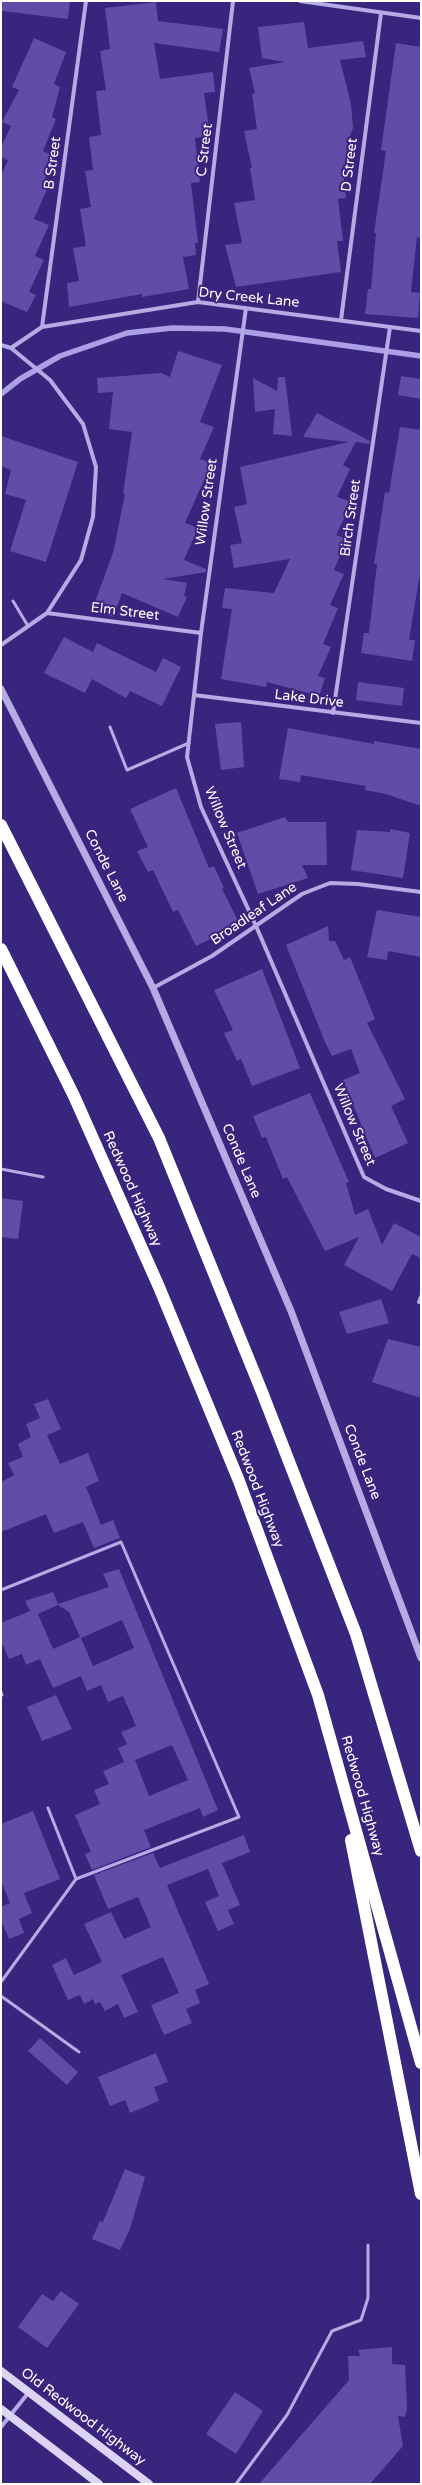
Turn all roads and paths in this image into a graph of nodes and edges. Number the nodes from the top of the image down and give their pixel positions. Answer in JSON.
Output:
{"nodes":[{"id":1,"x":86,"y":1,"type":"edge"},
{"id":2,"x":233,"y":1,"type":"edge"},
{"id":3,"x":300,"y":1,"type":"edge"},
{"id":4,"x":381,"y":12,"type":"junction"},
{"id":5,"x":421,"y":18,"type":"edge"},
{"id":6,"x":198,"y":302,"type":"junction"},
{"id":7,"x":246,"y":308,"type":"junction"},
{"id":8,"x":341,"y":320,"type":"junction"},
{"id":9,"x":42,"y":327,"type":"junction"},
{"id":10,"x":390,"y":327,"type":"junction"},
{"id":11,"x":421,"y":331,"type":"edge"},
{"id":12,"x":1,"y":345,"type":"edge"},
{"id":13,"x":11,"y":348,"type":"junction"},
{"id":14,"x":13,"y":601,"type":"dead end"},
{"id":15,"x":47,"y":613,"type":"junction"},
{"id":16,"x":28,"y":626,"type":"junction"},
{"id":17,"x":201,"y":633,"type":"junction"},
{"id":18,"x":1,"y":645,"type":"edge"},
{"id":19,"x":1,"y":690,"type":"edge"},
{"id":20,"x":194,"y":695,"type":"junction"},
{"id":21,"x":333,"y":713,"type":"junction"},
{"id":22,"x":421,"y":723,"type":"edge"},
{"id":23,"x":110,"y":727,"type":"dead end"},
{"id":24,"x":189,"y":743,"type":"junction"},
{"id":25,"x":1,"y":825,"type":"edge"},
{"id":26,"x":421,"y":892,"type":"edge"},
{"id":27,"x":256,"y":926,"type":"junction"},
{"id":28,"x":1,"y":949,"type":"edge"},
{"id":29,"x":153,"y":988,"type":"junction"},
{"id":30,"x":1,"y":1169,"type":"edge"},
{"id":31,"x":43,"y":1177,"type":"dead end"},
{"id":32,"x":421,"y":1201,"type":"edge"},
{"id":33,"x":1,"y":1590,"type":"edge"},
{"id":34,"x":421,"y":1658,"type":"edge"},
{"id":35,"x":386,"y":1729,"type":"junction"},
{"id":36,"x":334,"y":1752,"type":"junction"},
{"id":37,"x":48,"y":1808,"type":"dead end"},
{"id":38,"x":421,"y":1824,"type":"edge"},
{"id":39,"x":421,"y":1851,"type":"edge"},
{"id":40,"x":76,"y":1880,"type":"junction"},
{"id":41,"x":1,"y":1982,"type":"edge"},
{"id":42,"x":1,"y":1996,"type":"edge"},
{"id":43,"x":78,"y":2052,"type":"dead end"},
{"id":44,"x":421,"y":2063,"type":"edge"},
{"id":45,"x":421,"y":2194,"type":"edge"},
{"id":46,"x":368,"y":2245,"type":"dead end"},
{"id":47,"x":1,"y":2371,"type":"edge"},
{"id":48,"x":29,"y":2392,"type":"junction"},
{"id":49,"x":1,"y":2409,"type":"edge"},
{"id":50,"x":10,"y":2415,"type":"junction"},
{"id":51,"x":1,"y":2427,"type":"edge"},
{"id":52,"x":99,"y":2484,"type":"edge"},
{"id":53,"x":149,"y":2484,"type":"edge"},
{"id":54,"x":236,"y":2484,"type":"edge"}],
"edges":[{"from":1,"to":9,"type":"street","name":"B Street"},
{"from":2,"to":6,"type":"street","name":"C Street"},
{"from":3,"to":4,"type":"street"},
{"from":4,"to":5,"type":"street"},
{"from":4,"to":8,"type":"street","name":"D Street"},
{"from":6,"to":7,"type":"street","name":"Dry Creek Lane"},
{"from":6,"to":9,"type":"street","name":"Dry Creek Lane"},
{"from":7,"to":8,"type":"street","name":"Dry Creek Lane"},
{"from":7,"to":17,"type":"street","name":"Willow Street"},
{"from":8,"to":10,"type":"street","name":"Dry Creek Lane"},
{"from":9,"to":13,"type":"street","name":"Dry Creek Lane"},
{"from":10,"to":11,"type":"street","name":"Dry Creek Lane"},
{"from":10,"to":21,"type":"street","name":"Birch Street"},
{"from":12,"to":13,"type":"street"},
{"from":13,"to":15,"type":"street"},
{"from":14,"to":16,"type":"lane"},
{"from":15,"to":16,"type":"street"},
{"from":15,"to":17,"type":"street","name":"Elm Street"},
{"from":16,"to":18,"type":"street"},
{"from":17,"to":20,"type":"street","name":"Willow Street"},
{"from":19,"to":29,"type":"street","name":"Conde Lane"},
{"from":20,"to":21,"type":"street","name":"Lake Drive"},
{"from":20,"to":24,"type":"street","name":"Willow Street"},
{"from":21,"to":22,"type":"street","name":"Lake Drive"},
{"from":23,"to":24,"type":"lane"},
{"from":24,"to":27,"type":"street","name":"Willow Street"},
{"from":25,"to":35,"type":"highway"},
{"from":26,"to":27,"type":"street","name":"Broadleaf Lane"},
{"from":27,"to":29,"type":"street","name":"Broadleaf Lane"},
{"from":27,"to":32,"type":"street","name":"Willow Street"},
{"from":28,"to":36,"type":"highway","name":"Redwood Highway"},
{"from":29,"to":34,"type":"street","name":"Conde Lane"},
{"from":30,"to":31,"type":"lane"},
{"from":33,"to":40,"type":"lane"},
{"from":35,"to":38,"type":"highway"},
{"from":35,"to":39,"type":"highway"},
{"from":36,"to":44,"type":"highway","name":"Redwood Highway"},
{"from":36,"to":45,"type":"highway"},
{"from":37,"to":40,"type":"lane"},
{"from":40,"to":41,"type":"lane"},
{"from":42,"to":43,"type":"lane"},
{"from":46,"to":54,"type":"lane"},
{"from":47,"to":48,"type":"main road","name":"Old Redwood Highway"},
{"from":48,"to":50,"type":"street"},
{"from":48,"to":53,"type":"main road","name":"Old Redwood Highway"},
{"from":49,"to":50,"type":"main road"},
{"from":50,"to":51,"type":"street"},
{"from":50,"to":52,"type":"main road"}]}
